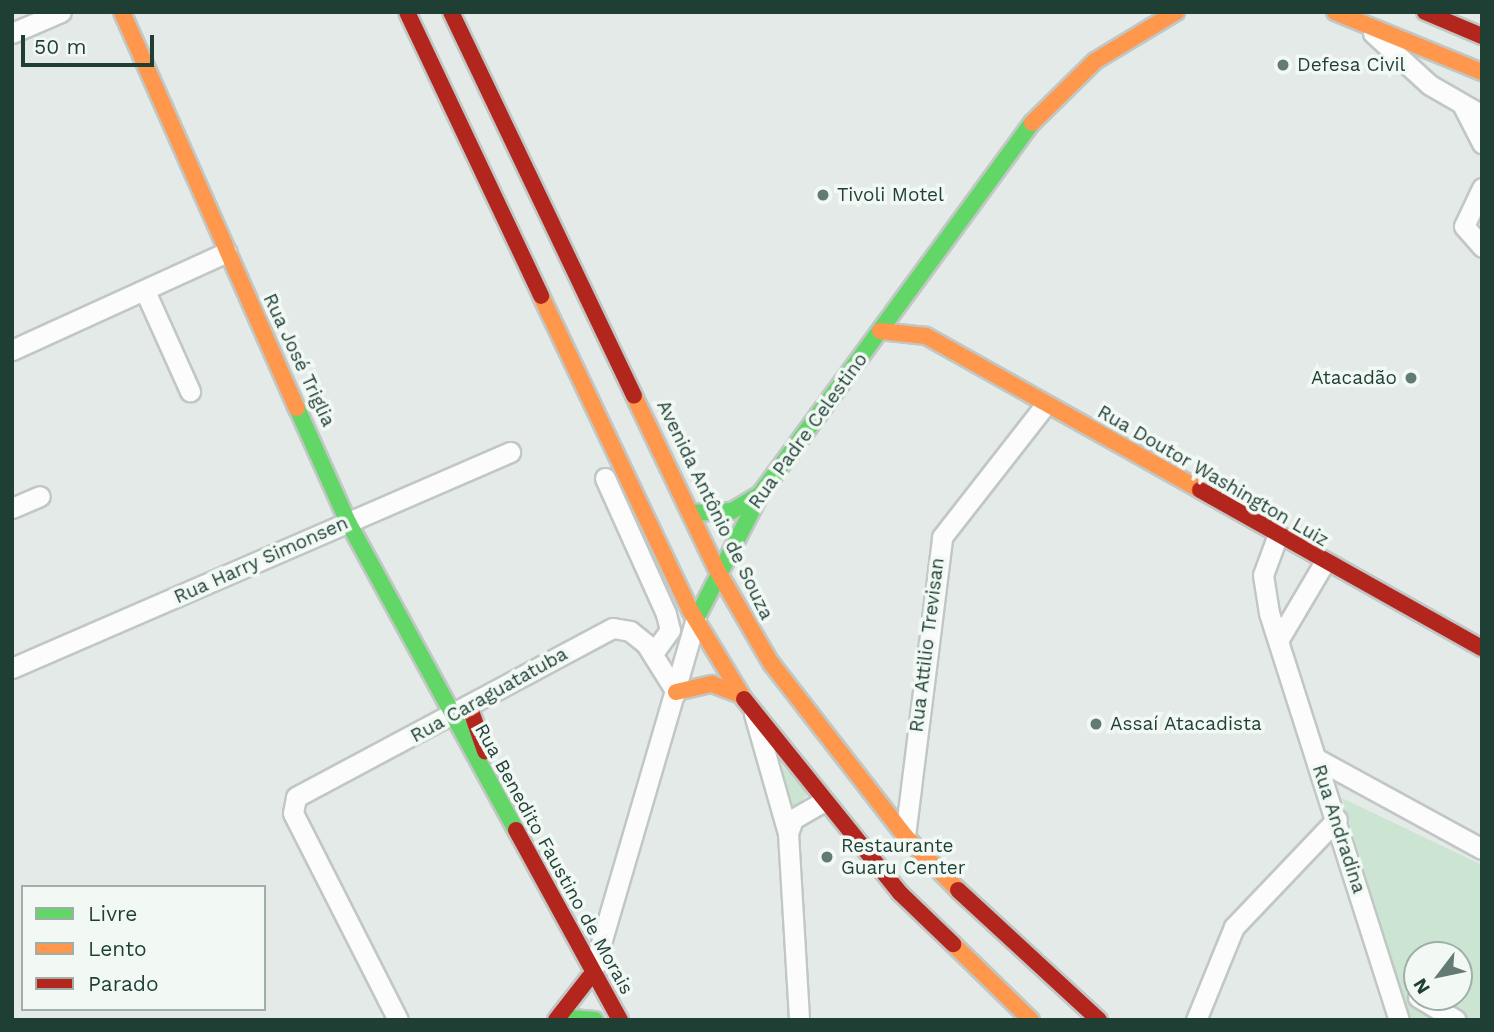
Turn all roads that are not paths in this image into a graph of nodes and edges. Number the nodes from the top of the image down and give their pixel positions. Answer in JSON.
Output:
{"nodes":[{"id":1,"x":61,"y":12,"type":"edge"},
{"id":2,"x":122,"y":12,"type":"edge"},
{"id":3,"x":407,"y":12,"type":"edge"},
{"id":4,"x":451,"y":12,"type":"edge"},
{"id":5,"x":1176,"y":12,"type":"edge"},
{"id":6,"x":1335,"y":12,"type":"edge"},
{"id":7,"x":1426,"y":12,"type":"edge"},
{"id":8,"x":1364,"y":25,"type":"junction"},
{"id":9,"x":12,"y":33,"type":"edge"},
{"id":10,"x":1482,"y":36,"type":"edge"},
{"id":11,"x":1482,"y":72,"type":"edge"},
{"id":12,"x":1463,"y":106,"type":"junction"},
{"id":13,"x":1482,"y":115,"type":"edge"},
{"id":14,"x":1482,"y":143,"type":"edge"},
{"id":15,"x":1482,"y":188,"type":"edge"},
{"id":16,"x":1482,"y":247,"type":"edge"},
{"id":17,"x":226,"y":252,"type":"junction"},
{"id":18,"x":145,"y":290,"type":"junction"},
{"id":19,"x":908,"y":293,"type":"junction"},
{"id":20,"x":880,"y":331,"type":"junction"},
{"id":21,"x":926,"y":336,"type":"junction"},
{"id":22,"x":12,"y":350,"type":"edge"},
{"id":23,"x":190,"y":391,"type":"dead end"},
{"id":24,"x":1045,"y":405,"type":"junction"},
{"id":25,"x":510,"y":452,"type":"dead end"},
{"id":26,"x":606,"y":478,"type":"dead end"},
{"id":27,"x":761,"y":493,"type":"junction"},
{"id":28,"x":40,"y":496,"type":"dead end"},
{"id":29,"x":12,"y":508,"type":"edge"},
{"id":30,"x":691,"y":513,"type":"junction"},
{"id":31,"x":348,"y":522,"type":"junction"},
{"id":32,"x":1277,"y":537,"type":"junction"},
{"id":33,"x":1324,"y":563,"type":"junction"},
{"id":34,"x":717,"y":570,"type":"junction"},
{"id":35,"x":696,"y":619,"type":"junction"},
{"id":36,"x":1279,"y":639,"type":"junction"},
{"id":37,"x":1482,"y":648,"type":"edge"},
{"id":38,"x":653,"y":653,"type":"junction"},
{"id":39,"x":12,"y":668,"type":"edge"},
{"id":40,"x":676,"y":692,"type":"junction"},
{"id":41,"x":741,"y":695,"type":"junction"},
{"id":42,"x":470,"y":708,"type":"junction"},
{"id":43,"x":754,"y":714,"type":"junction"},
{"id":44,"x":452,"y":719,"type":"junction"},
{"id":45,"x":1317,"y":759,"type":"junction"},
{"id":46,"x":823,"y":802,"type":"junction"},
{"id":47,"x":507,"y":818,"type":"junction"},
{"id":48,"x":1337,"y":819,"type":"junction"},
{"id":49,"x":788,"y":833,"type":"junction"},
{"id":50,"x":905,"y":836,"type":"junction"},
{"id":51,"x":1482,"y":849,"type":"edge"},
{"id":52,"x":592,"y":974,"type":"junction"},
{"id":53,"x":1386,"y":978,"type":"junction"},
{"id":54,"x":1403,"y":988,"type":"edge"},
{"id":55,"x":1441,"y":1011,"type":"edge"},
{"id":56,"x":558,"y":1018,"type":"edge"},
{"id":57,"x":398,"y":1020,"type":"edge"},
{"id":58,"x":594,"y":1020,"type":"edge"},
{"id":59,"x":620,"y":1020,"type":"edge"},
{"id":60,"x":799,"y":1020,"type":"edge"},
{"id":61,"x":1031,"y":1020,"type":"edge"},
{"id":62,"x":1099,"y":1020,"type":"edge"},
{"id":63,"x":1196,"y":1020,"type":"edge"},
{"id":64,"x":1399,"y":1020,"type":"edge"},
{"id":65,"x":1456,"y":1020,"type":"edge"}],
"edges":[{"from":1,"to":9,"type":"street"},
{"from":2,"to":17,"type":"main road","name":"Rua José Triglia"},
{"from":3,"to":35,"type":"main road"},
{"from":4,"to":30,"type":"main road","name":"Avenida Antônio de Souza"},
{"from":5,"to":19,"type":"main road","name":"Rua Padre Celestino"},
{"from":6,"to":8,"type":"main road"},
{"from":7,"to":10,"type":"main road"},
{"from":8,"to":11,"type":"main road"},
{"from":8,"to":12,"type":"street"},
{"from":12,"to":13,"type":"street"},
{"from":12,"to":14,"type":"street"},
{"from":15,"to":16,"type":"street"},
{"from":17,"to":18,"type":"street"},
{"from":17,"to":31,"type":"main road","name":"Rua José Triglia"},
{"from":18,"to":22,"type":"street"},
{"from":18,"to":23,"type":"street"},
{"from":19,"to":20,"type":"main road","name":"Rua Padre Celestino"},
{"from":19,"to":21,"type":"main road"},
{"from":20,"to":21,"type":"main road","name":"Rua Doutor Washington Luiz"},
{"from":20,"to":27,"type":"main road","name":"Rua Padre Celestino"},
{"from":21,"to":24,"type":"main road","name":"Rua Doutor Washington Luiz"},
{"from":24,"to":32,"type":"main road","name":"Rua Doutor Washington Luiz"},
{"from":24,"to":50,"type":"street","name":"Rua Attilio Trevisan"},
{"from":25,"to":31,"type":"street","name":"Rua Harry Simonsen"},
{"from":26,"to":38,"type":"street"},
{"from":27,"to":30,"type":"main road"},
{"from":27,"to":34,"type":"main road","name":"Rua Padre Celestino"},
{"from":28,"to":29,"type":"street"},
{"from":30,"to":34,"type":"main road","name":"Avenida Antônio de Souza"},
{"from":31,"to":39,"type":"street","name":"Rua Harry Simonsen"},
{"from":31,"to":44,"type":"main road","name":"Rua José Triglia"},
{"from":32,"to":33,"type":"main road","name":"Rua Doutor Washington Luiz"},
{"from":32,"to":36,"type":"street","name":"Rua Andradina"},
{"from":33,"to":36,"type":"street"},
{"from":33,"to":37,"type":"main road","name":"Rua Doutor Washington Luiz"},
{"from":34,"to":35,"type":"main road","name":"Rua Padre Celestino"},
{"from":34,"to":50,"type":"main road","name":"Avenida Antônio de Souza"},
{"from":35,"to":40,"type":"street","name":"Rua Padre Celestino"},
{"from":35,"to":41,"type":"main road"},
{"from":36,"to":45,"type":"street","name":"Rua Andradina"},
{"from":38,"to":40,"type":"street","name":"Rua Caraguatatuba"},
{"from":38,"to":42,"type":"street","name":"Rua Caraguatatuba"},
{"from":40,"to":41,"type":"main road"},
{"from":40,"to":52,"type":"street","name":"Rua Padre Celestino"},
{"from":41,"to":43,"type":"main road"},
{"from":42,"to":44,"type":"street","name":"Rua Caraguatatuba"},
{"from":42,"to":47,"type":"main road"},
{"from":43,"to":46,"type":"main road"},
{"from":43,"to":49,"type":"street"},
{"from":44,"to":47,"type":"main road","name":"Rua Benedito Faustino de Morais"},
{"from":44,"to":57,"type":"street","name":"Rua Caraguatatuba"},
{"from":45,"to":48,"type":"street","name":"Rua Andradina"},
{"from":45,"to":51,"type":"street"},
{"from":46,"to":49,"type":"street"},
{"from":46,"to":61,"type":"main road"},
{"from":47,"to":52,"type":"main road","name":"Rua Benedito Faustino de Morais"},
{"from":48,"to":53,"type":"street","name":"Rua Andradina"},
{"from":48,"to":63,"type":"street"},
{"from":49,"to":60,"type":"street"},
{"from":50,"to":62,"type":"main road","name":"Avenida Antônio de Souza"},
{"from":52,"to":56,"type":"main road","name":"Rua Padre Celestino"},
{"from":52,"to":59,"type":"main road","name":"Rua Benedito Faustino de Morais"},
{"from":53,"to":54,"type":"street"},
{"from":53,"to":64,"type":"street","name":"Rua Andradina"},
{"from":55,"to":65,"type":"street"},
{"from":56,"to":58,"type":"main road"}]}
